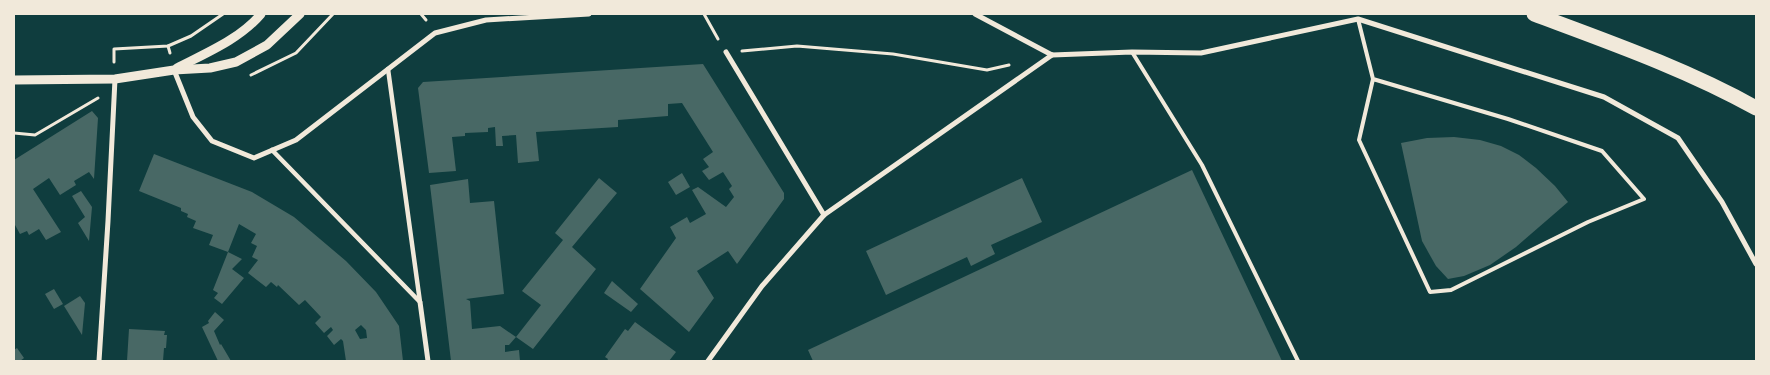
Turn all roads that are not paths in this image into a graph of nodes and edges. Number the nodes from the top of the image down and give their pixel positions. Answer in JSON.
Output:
{"nodes":[{"id":1,"x":261,"y":14,"type":"edge"},
{"id":2,"x":300,"y":14,"type":"edge"},
{"id":3,"x":589,"y":14,"type":"edge"},
{"id":4,"x":975,"y":14,"type":"edge"},
{"id":5,"x":1534,"y":14,"type":"edge"},
{"id":6,"x":1358,"y":20,"type":"junction"},
{"id":7,"x":726,"y":52,"type":"road end"},
{"id":8,"x":1132,"y":52,"type":"junction"},
{"id":9,"x":1052,"y":55,"type":"junction"},
{"id":10,"x":388,"y":69,"type":"junction"},
{"id":11,"x":174,"y":70,"type":"junction"},
{"id":12,"x":115,"y":78,"type":"junction"},
{"id":13,"x":1373,"y":79,"type":"junction"},
{"id":14,"x":14,"y":80,"type":"edge"},
{"id":15,"x":1756,"y":108,"type":"edge"},
{"id":16,"x":272,"y":150,"type":"junction"},
{"id":17,"x":824,"y":215,"type":"junction"},
{"id":18,"x":1756,"y":264,"type":"edge"},
{"id":19,"x":420,"y":302,"type":"junction"},
{"id":20,"x":99,"y":361,"type":"edge"},
{"id":21,"x":428,"y":361,"type":"edge"},
{"id":22,"x":708,"y":361,"type":"edge"},
{"id":23,"x":1298,"y":361,"type":"edge"}],
"edges":[{"from":1,"to":11,"type":"street"},
{"from":2,"to":11,"type":"street"},
{"from":3,"to":10,"type":"street"},
{"from":4,"to":9,"type":"street"},
{"from":5,"to":15,"type":"highway"},
{"from":6,"to":8,"type":"street"},
{"from":6,"to":13,"type":"lane"},
{"from":6,"to":18,"type":"street"},
{"from":7,"to":17,"type":"street"},
{"from":8,"to":9,"type":"street"},
{"from":8,"to":23,"type":"lane"},
{"from":9,"to":17,"type":"street"},
{"from":10,"to":16,"type":"street"},
{"from":10,"to":19,"type":"street"},
{"from":11,"to":12,"type":"street"},
{"from":11,"to":16,"type":"street"},
{"from":12,"to":14,"type":"street"},
{"from":12,"to":20,"type":"street"},
{"from":13,"to":13,"type":"lane"},
{"from":16,"to":19,"type":"street"},
{"from":17,"to":22,"type":"street"},
{"from":19,"to":21,"type":"street"}]}
